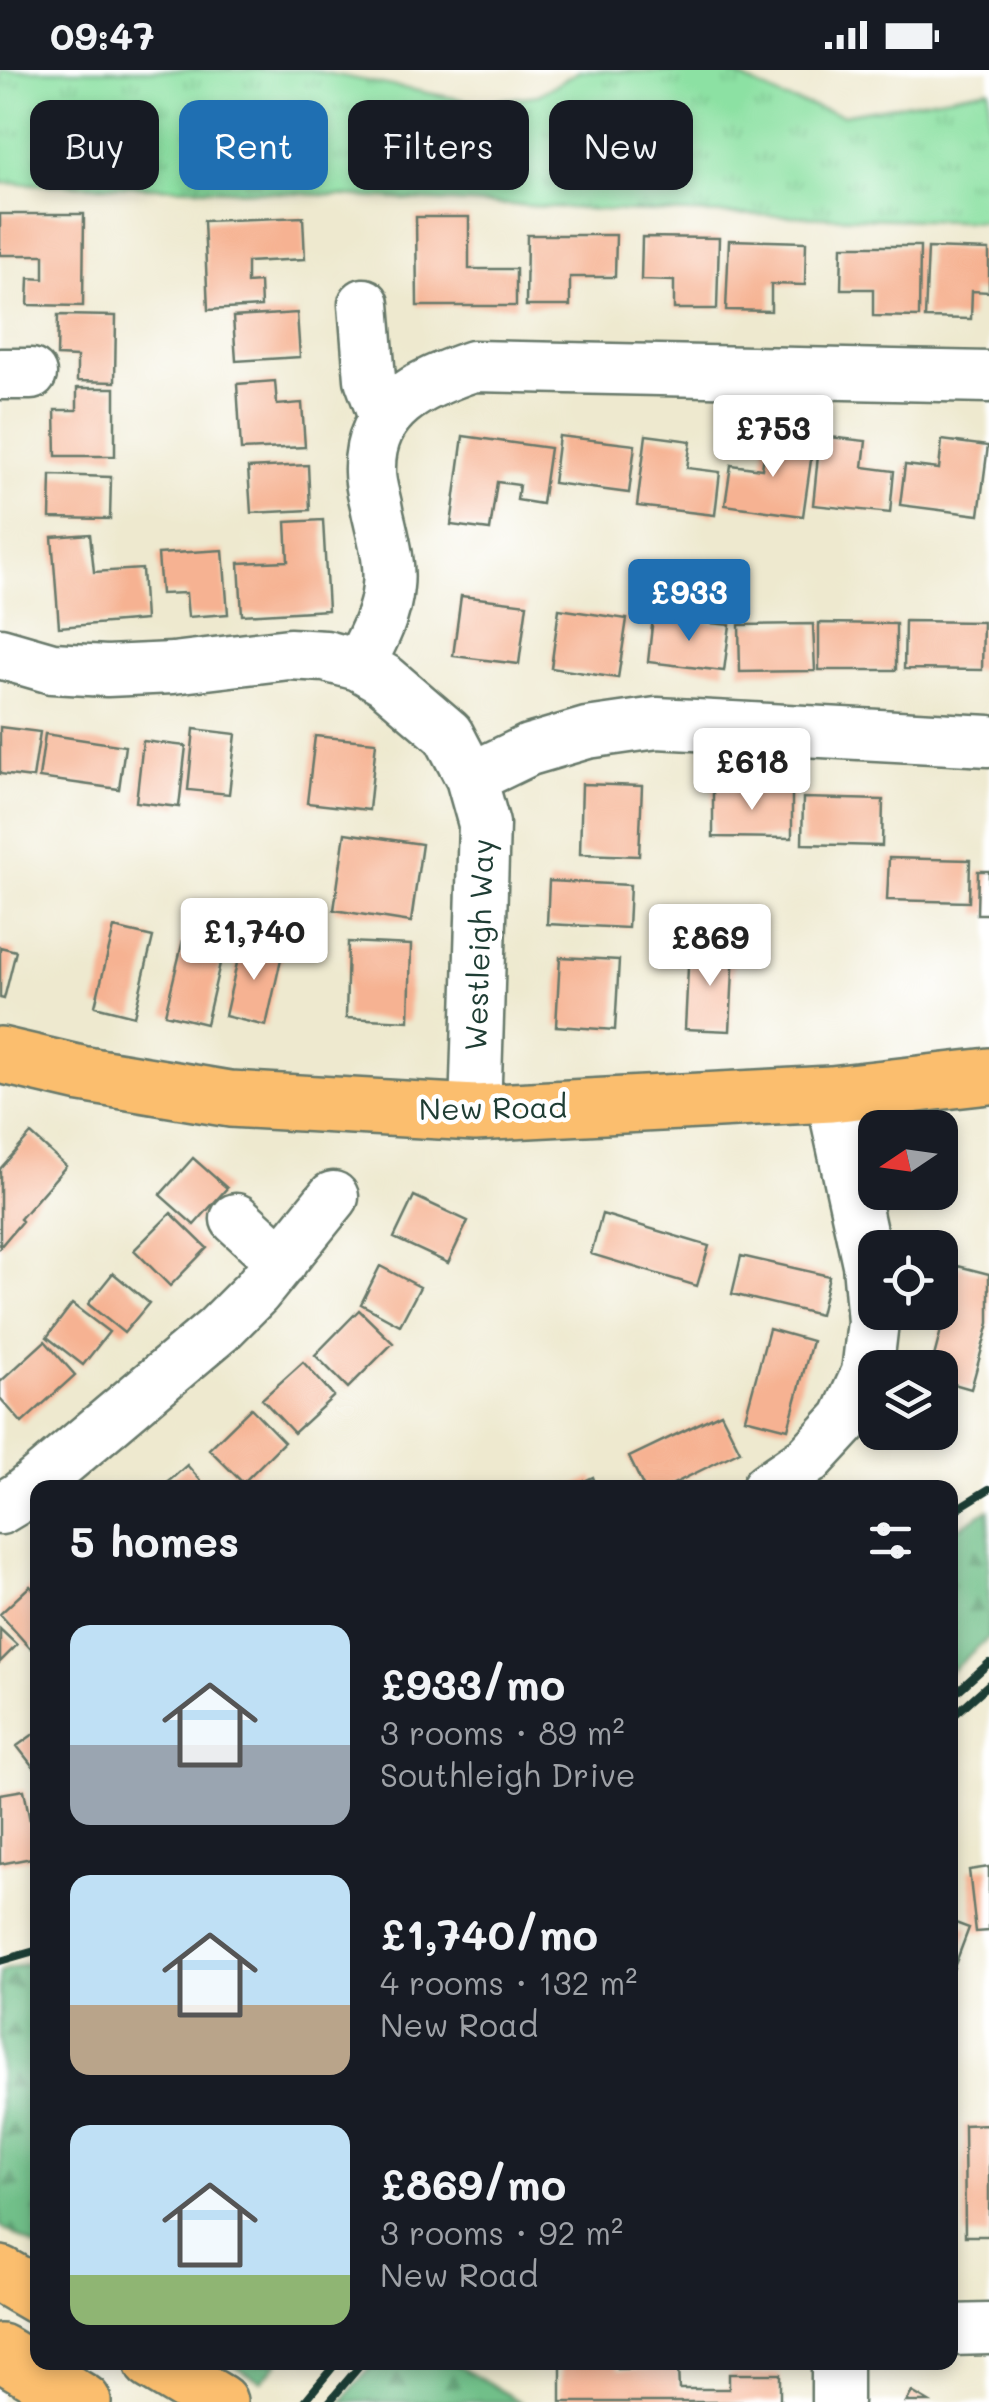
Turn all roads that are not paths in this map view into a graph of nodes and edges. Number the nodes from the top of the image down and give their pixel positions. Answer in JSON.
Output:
{"nodes":[{"id":1,"x":364,"y":304,"type":"dead end"},
{"id":2,"x":989,"y":378,"type":"edge"},
{"id":3,"x":384,"y":417,"type":"junction"},
{"id":4,"x":0,"y":653,"type":"edge"},
{"id":5,"x":359,"y":665,"type":"junction"},
{"id":6,"x":989,"y":741,"type":"edge"},
{"id":7,"x":470,"y":778,"type":"junction"},
{"id":8,"x":0,"y":1056,"type":"edge"},
{"id":9,"x":989,"y":1076,"type":"edge"},
{"id":10,"x":831,"y":1094,"type":"junction"},
{"id":11,"x":475,"y":1113,"type":"junction"},
{"id":12,"x":333,"y":1196,"type":"dead end"},
{"id":13,"x":236,"y":1218,"type":"dead end"},
{"id":14,"x":282,"y":1261,"type":"junction"},
{"id":15,"x":40,"y":1480,"type":"edge"},
{"id":16,"x":779,"y":1480,"type":"edge"},
{"id":17,"x":30,"y":1489,"type":"edge"},
{"id":18,"x":0,"y":1509,"type":"edge"},
{"id":19,"x":0,"y":2274,"type":"edge"},
{"id":20,"x":30,"y":2291,"type":"edge"},
{"id":21,"x":989,"y":2329,"type":"edge"},
{"id":22,"x":958,"y":2330,"type":"edge"},
{"id":23,"x":0,"y":2352,"type":"edge"},
{"id":24,"x":165,"y":2370,"type":"edge"},
{"id":25,"x":837,"y":2370,"type":"edge"},
{"id":26,"x":83,"y":2402,"type":"edge"},
{"id":27,"x":219,"y":2402,"type":"edge"},
{"id":28,"x":837,"y":2402,"type":"edge"}],
"edges":[{"from":1,"to":3,"type":"street"},
{"from":2,"to":3,"type":"street"},
{"from":3,"to":5,"type":"street"},
{"from":4,"to":5,"type":"street"},
{"from":5,"to":7,"type":"street","name":"Westleigh Way"},
{"from":6,"to":7,"type":"street"},
{"from":7,"to":11,"type":"street","name":"Westleigh Way"},
{"from":8,"to":11,"type":"main road","name":"New Road"},
{"from":9,"to":10,"type":"main road","name":"New Road"},
{"from":10,"to":11,"type":"main road","name":"New Road"},
{"from":10,"to":16,"type":"street"},
{"from":12,"to":14,"type":"street"},
{"from":13,"to":14,"type":"street"},
{"from":14,"to":15,"type":"street"},
{"from":17,"to":18,"type":"street"},
{"from":19,"to":20,"type":"main road"},
{"from":21,"to":22,"type":"street"},
{"from":23,"to":26,"type":"main road"},
{"from":24,"to":27,"type":"main road"},
{"from":25,"to":28,"type":"street"}]}
